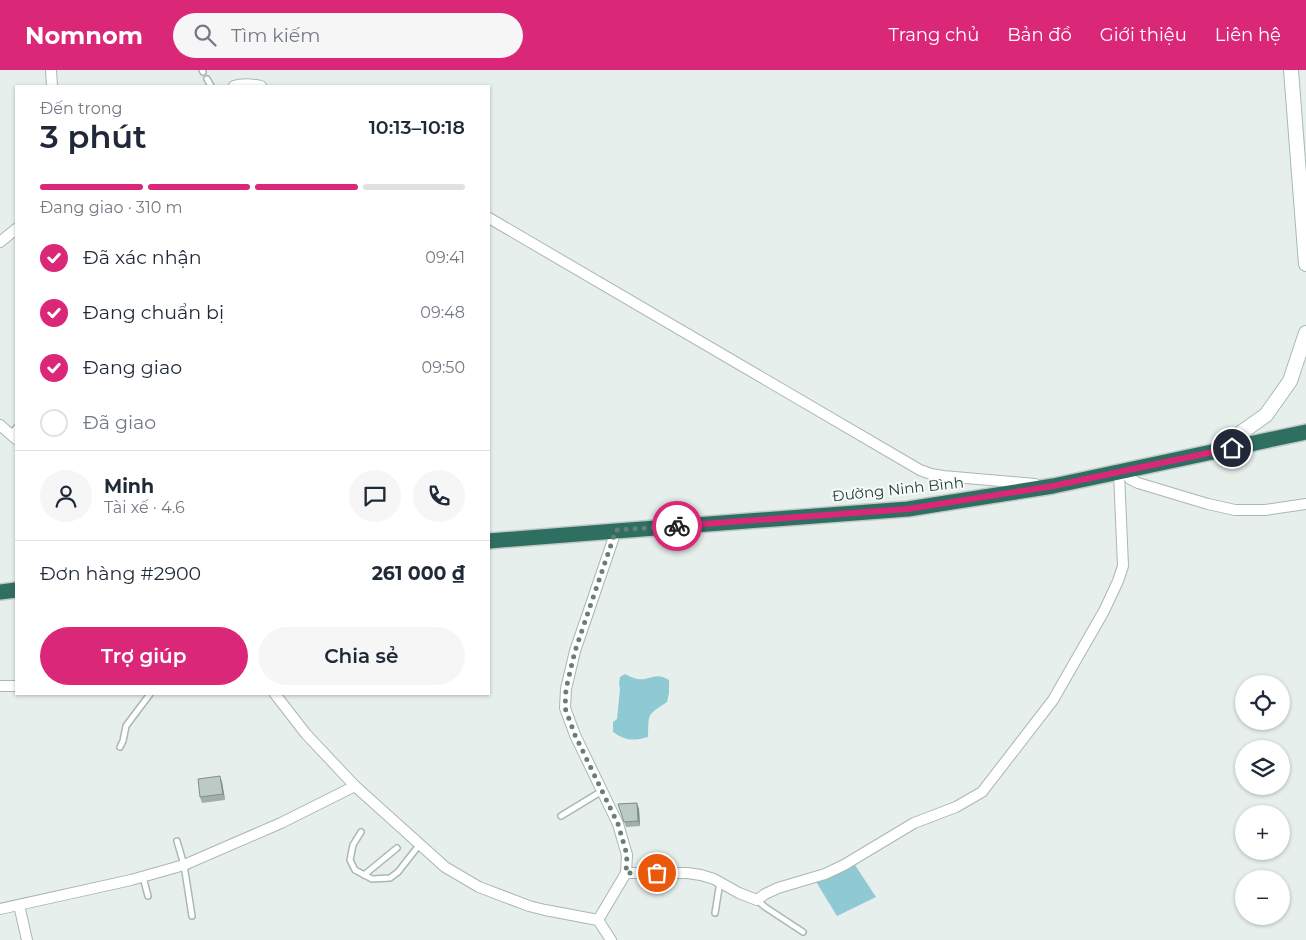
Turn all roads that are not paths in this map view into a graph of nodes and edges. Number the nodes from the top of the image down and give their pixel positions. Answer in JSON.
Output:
{"nodes":[{"id":1,"x":51,"y":70,"type":"edge"},
{"id":2,"x":1291,"y":70,"type":"edge"},
{"id":3,"x":207,"y":79,"type":"dead end"},
{"id":4,"x":52,"y":85,"type":"edge"},
{"id":5,"x":210,"y":85,"type":"edge"},
{"id":6,"x":237,"y":85,"type":"edge"},
{"id":7,"x":258,"y":85,"type":"edge"},
{"id":8,"x":490,"y":219,"type":"edge"},
{"id":9,"x":15,"y":231,"type":"edge"},
{"id":10,"x":0,"y":242,"type":"edge"},
{"id":11,"x":1306,"y":264,"type":"edge"},
{"id":12,"x":1306,"y":334,"type":"edge"},
{"id":13,"x":0,"y":425,"type":"edge"},
{"id":14,"x":1306,"y":432,"type":"edge"},
{"id":15,"x":14,"y":434,"type":"edge"},
{"id":16,"x":1213,"y":452,"type":"junction"},
{"id":17,"x":1122,"y":472,"type":"junction"},
{"id":18,"x":1053,"y":486,"type":"junction"},
{"id":19,"x":1306,"y":504,"type":"edge"},
{"id":20,"x":616,"y":530,"type":"junction"},
{"id":21,"x":490,"y":541,"type":"edge"},
{"id":22,"x":15,"y":590,"type":"edge"},
{"id":23,"x":0,"y":592,"type":"edge"},
{"id":24,"x":0,"y":686,"type":"edge"},
{"id":25,"x":15,"y":686,"type":"edge"},
{"id":26,"x":149,"y":695,"type":"edge"},
{"id":27,"x":276,"y":695,"type":"edge"},
{"id":28,"x":120,"y":747,"type":"dead end"},
{"id":29,"x":355,"y":786,"type":"junction"},
{"id":30,"x":602,"y":791,"type":"junction"},
{"id":31,"x":561,"y":816,"type":"dead end"},
{"id":32,"x":361,"y":832,"type":"dead end"},
{"id":33,"x":177,"y":841,"type":"dead end"},
{"id":34,"x":421,"y":844,"type":"junction"},
{"id":35,"x":397,"y":848,"type":"dead end"},
{"id":36,"x":184,"y":865,"type":"junction"},
{"id":37,"x":626,"y":873,"type":"junction"},
{"id":38,"x":143,"y":876,"type":"junction"},
{"id":39,"x":364,"y":876,"type":"junction"},
{"id":40,"x":720,"y":882,"type":"junction"},
{"id":41,"x":148,"y":896,"type":"dead end"},
{"id":42,"x":757,"y":900,"type":"junction"},
{"id":43,"x":19,"y":905,"type":"junction"},
{"id":44,"x":0,"y":908,"type":"edge"},
{"id":45,"x":715,"y":913,"type":"dead end"},
{"id":46,"x":192,"y":916,"type":"dead end"},
{"id":47,"x":598,"y":920,"type":"junction"},
{"id":48,"x":803,"y":932,"type":"dead end"},
{"id":49,"x":27,"y":940,"type":"edge"},
{"id":50,"x":611,"y":940,"type":"edge"}],
"edges":[{"from":1,"to":4,"type":"street"},
{"from":2,"to":11,"type":"main road"},
{"from":3,"to":5,"type":"lane"},
{"from":6,"to":7,"type":"street"},
{"from":8,"to":18,"type":"street"},
{"from":9,"to":10,"type":"street"},
{"from":12,"to":16,"type":"main road"},
{"from":13,"to":15,"type":"street"},
{"from":14,"to":16,"type":"highway","name":"Đường Ninh Bình"},
{"from":16,"to":17,"type":"highway","name":"Đường Ninh Bình"},
{"from":17,"to":18,"type":"highway","name":"Đường Ninh Bình"},
{"from":17,"to":19,"type":"street"},
{"from":17,"to":42,"type":"street"},
{"from":18,"to":20,"type":"highway","name":"Đường Ninh Bình"},
{"from":20,"to":21,"type":"highway","name":"Đường Ninh Bình"},
{"from":20,"to":30,"type":"street"},
{"from":22,"to":23,"type":"highway"},
{"from":24,"to":25,"type":"street"},
{"from":26,"to":28,"type":"lane"},
{"from":27,"to":29,"type":"street"},
{"from":29,"to":34,"type":"street"},
{"from":29,"to":36,"type":"street"},
{"from":30,"to":31,"type":"lane"},
{"from":30,"to":37,"type":"street"},
{"from":32,"to":39,"type":"lane"},
{"from":33,"to":36,"type":"lane"},
{"from":34,"to":39,"type":"lane"},
{"from":34,"to":47,"type":"street"},
{"from":35,"to":39,"type":"lane"},
{"from":36,"to":38,"type":"street"},
{"from":36,"to":46,"type":"lane"},
{"from":37,"to":40,"type":"street"},
{"from":37,"to":47,"type":"street"},
{"from":38,"to":41,"type":"lane"},
{"from":38,"to":43,"type":"street"},
{"from":40,"to":42,"type":"street"},
{"from":40,"to":45,"type":"lane"},
{"from":42,"to":48,"type":"lane"},
{"from":43,"to":44,"type":"street"},
{"from":43,"to":49,"type":"street"},
{"from":47,"to":50,"type":"street"}]}
